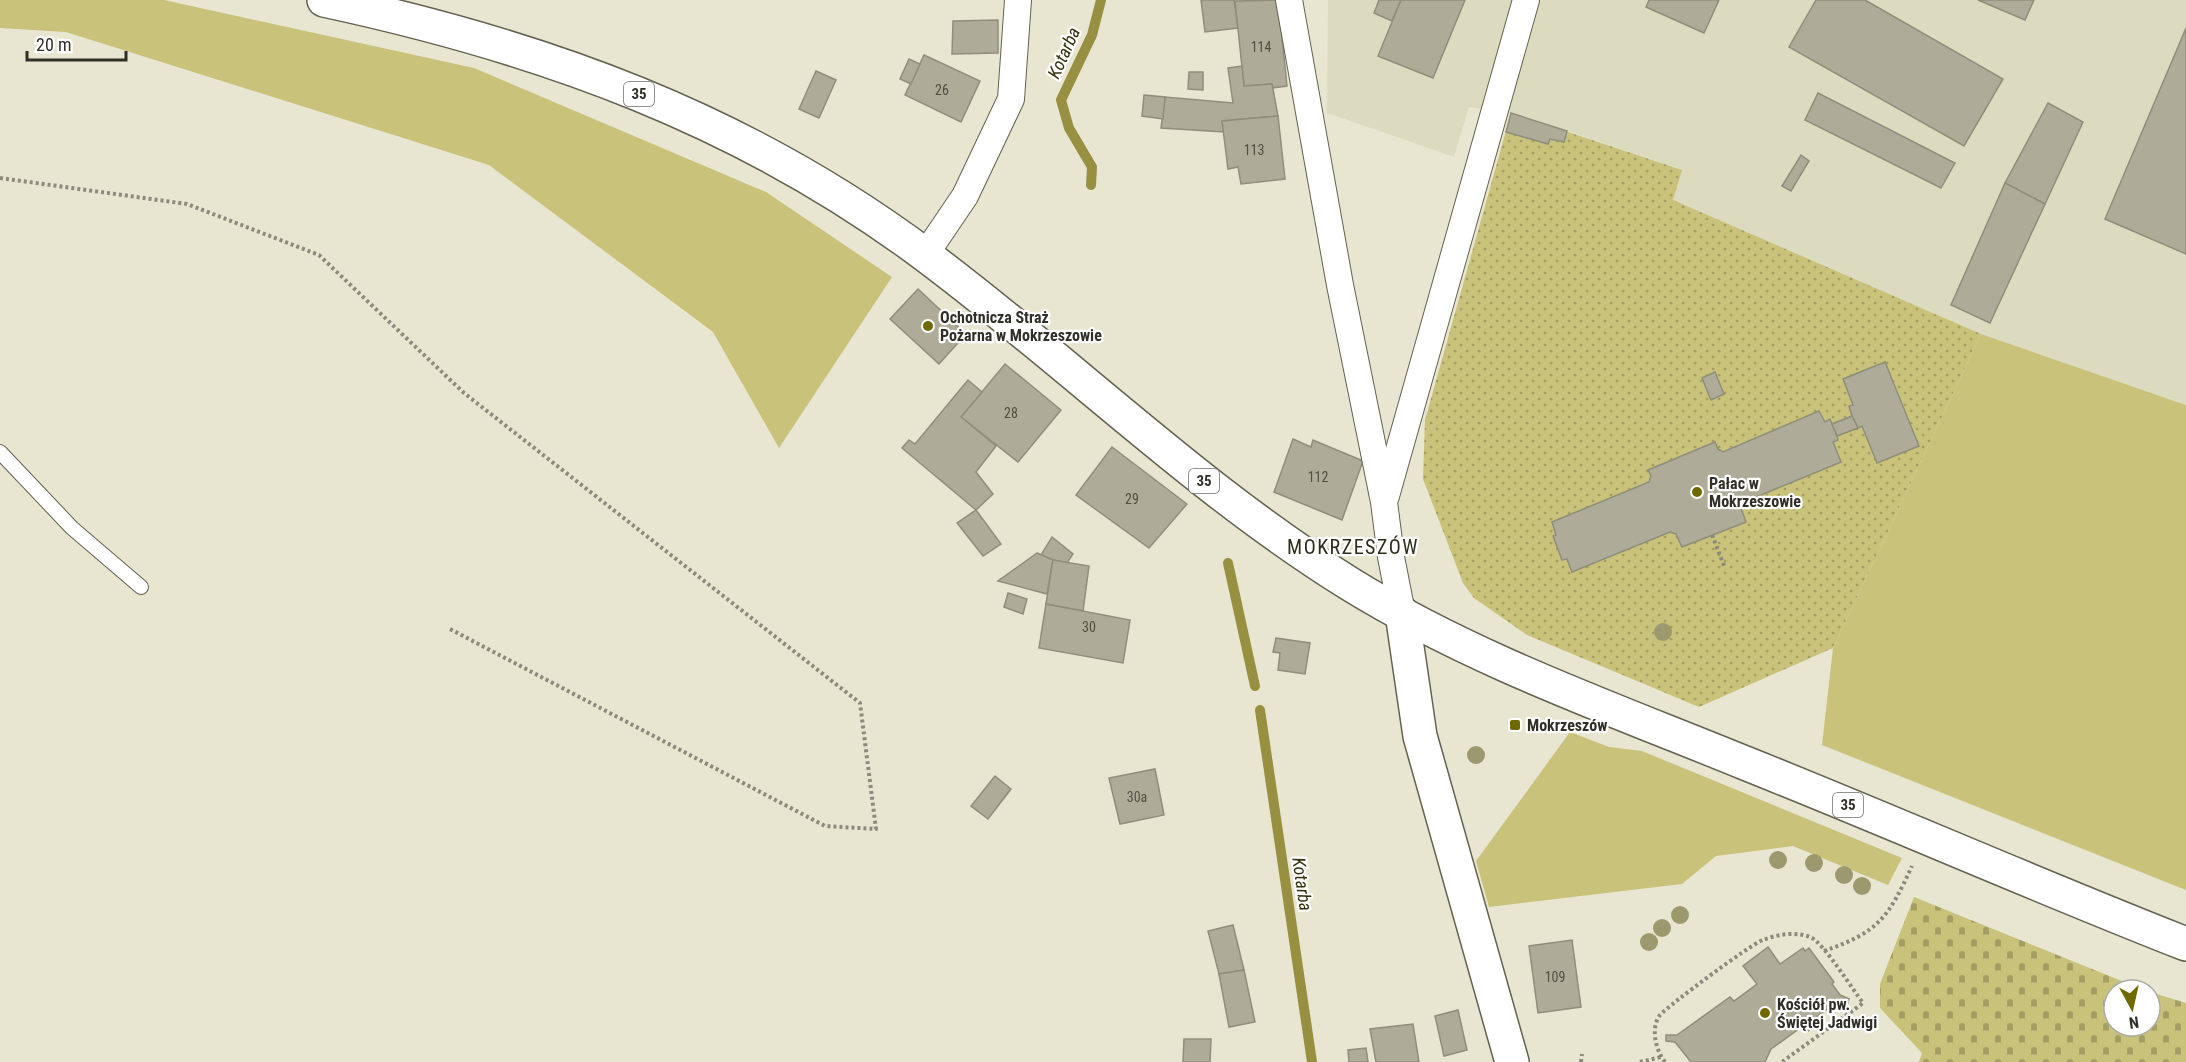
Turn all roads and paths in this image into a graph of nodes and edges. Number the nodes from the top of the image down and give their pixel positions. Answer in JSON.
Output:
{"nodes":[{"id":1,"x":324,"y":0,"type":"edge"},
{"id":2,"x":1018,"y":0,"type":"edge"},
{"id":3,"x":1289,"y":0,"type":"edge"},
{"id":4,"x":1526,"y":0,"type":"edge"},
{"id":5,"x":0,"y":178,"type":"edge"},
{"id":6,"x":925,"y":255,"type":"junction"},
{"id":7,"x":0,"y":452,"type":"edge"},
{"id":8,"x":1384,"y":502,"type":"junction"},
{"id":9,"x":1712,"y":535,"type":"dead end"},
{"id":10,"x":1725,"y":568,"type":"dead end"},
{"id":11,"x":141,"y":587,"type":"dead end"},
{"id":12,"x":1402,"y":613,"type":"junction"},
{"id":13,"x":448,"y":628,"type":"dead end"},
{"id":14,"x":1925,"y":838,"type":"junction"},
{"id":15,"x":2186,"y":944,"type":"edge"},
{"id":16,"x":1824,"y":951,"type":"junction"},
{"id":17,"x":1582,"y":1054,"type":"dead end"},
{"id":18,"x":1661,"y":1057,"type":"junction"},
{"id":19,"x":1512,"y":1062,"type":"edge"},
{"id":20,"x":1581,"y":1062,"type":"edge"},
{"id":21,"x":1640,"y":1062,"type":"edge"},
{"id":22,"x":1665,"y":1062,"type":"edge"},
{"id":23,"x":1782,"y":1062,"type":"edge"}],
"edges":[{"from":1,"to":6,"type":"main road","number":"35"},
{"from":2,"to":6,"type":"street"},
{"from":3,"to":8,"type":"street"},
{"from":4,"to":8,"type":"street"},
{"from":5,"to":13,"type":"path"},
{"from":6,"to":12,"type":"main road","number":"35"},
{"from":7,"to":11,"type":"lane"},
{"from":8,"to":12,"type":"street"},
{"from":9,"to":10,"type":"path"},
{"from":12,"to":14,"type":"main road","number":"35"},
{"from":12,"to":19,"type":"main road"},
{"from":14,"to":15,"type":"main road","number":"35"},
{"from":14,"to":16,"type":"path"},
{"from":16,"to":18,"type":"path"},
{"from":16,"to":23,"type":"path"},
{"from":17,"to":20,"type":"path"},
{"from":18,"to":21,"type":"path"},
{"from":18,"to":22,"type":"path"}]}
